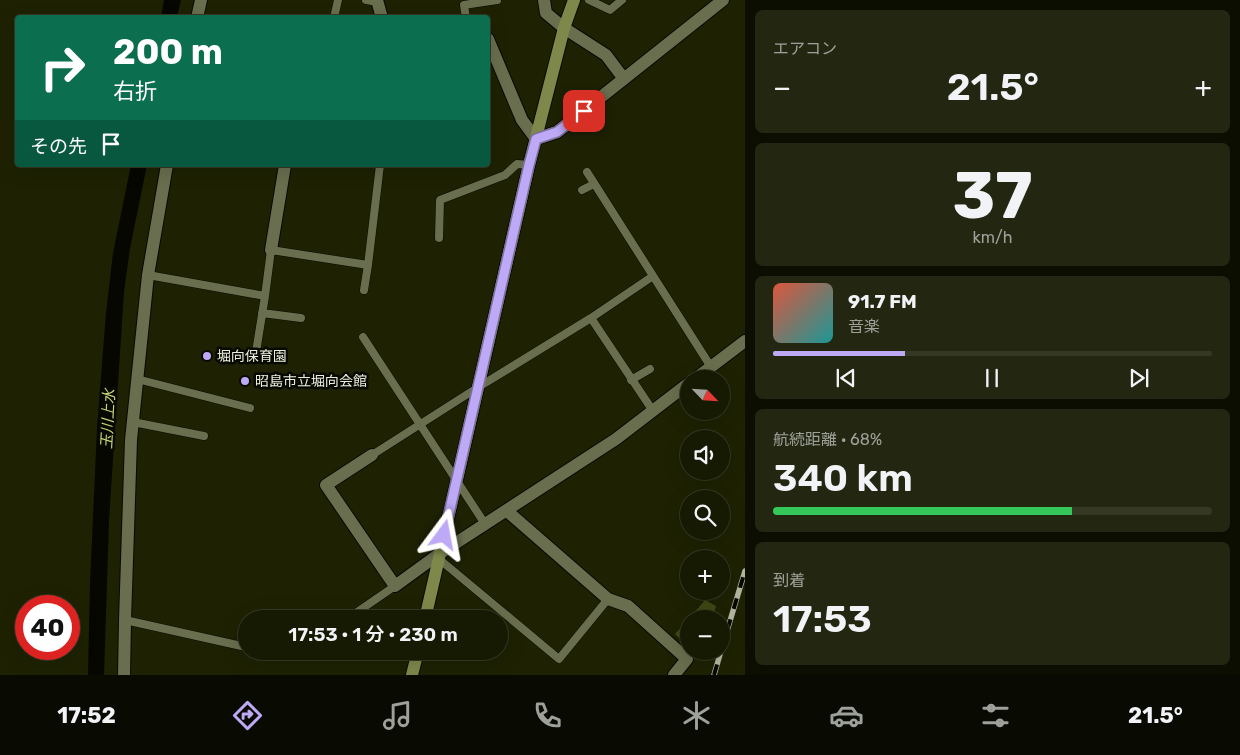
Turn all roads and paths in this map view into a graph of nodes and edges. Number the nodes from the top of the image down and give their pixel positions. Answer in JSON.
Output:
{"nodes":[{"id":1,"x":200,"y":0,"type":"edge"},
{"id":2,"x":338,"y":0,"type":"edge"},
{"id":3,"x":497,"y":0,"type":"edge"},
{"id":4,"x":544,"y":0,"type":"edge"},
{"id":5,"x":574,"y":0,"type":"edge"},
{"id":6,"x":589,"y":0,"type":"edge"},
{"id":7,"x":622,"y":0,"type":"edge"},
{"id":8,"x":723,"y":0,"type":"edge"},
{"id":9,"x":374,"y":1,"type":"edge"},
{"id":10,"x":198,"y":15,"type":"edge"},
{"id":11,"x":335,"y":15,"type":"edge"},
{"id":12,"x":381,"y":15,"type":"edge"},
{"id":13,"x":466,"y":15,"type":"edge"},
{"id":14,"x":564,"y":28,"type":"junction"},
{"id":15,"x":490,"y":44,"type":"edge"},
{"id":16,"x":624,"y":79,"type":"junction"},
{"id":17,"x":536,"y":139,"type":"junction"},
{"id":18,"x":529,"y":165,"type":"junction"},
{"id":19,"x":167,"y":167,"type":"edge"},
{"id":20,"x":285,"y":167,"type":"edge"},
{"id":21,"x":380,"y":167,"type":"edge"},
{"id":22,"x":587,"y":172,"type":"dead end"},
{"id":23,"x":594,"y":184,"type":"junction"},
{"id":24,"x":582,"y":190,"type":"dead end"},
{"id":25,"x":439,"y":238,"type":"dead end"},
{"id":26,"x":271,"y":250,"type":"junction"},
{"id":27,"x":368,"y":265,"type":"junction"},
{"id":28,"x":148,"y":275,"type":"junction"},
{"id":29,"x":653,"y":276,"type":"junction"},
{"id":30,"x":364,"y":290,"type":"dead end"},
{"id":31,"x":264,"y":296,"type":"junction"},
{"id":32,"x":262,"y":313,"type":"junction"},
{"id":33,"x":301,"y":318,"type":"dead end"},
{"id":34,"x":591,"y":318,"type":"junction"},
{"id":35,"x":363,"y":337,"type":"dead end"},
{"id":36,"x":745,"y":341,"type":"edge"},
{"id":37,"x":256,"y":352,"type":"dead end"},
{"id":38,"x":711,"y":366,"type":"junction"},
{"id":39,"x":650,"y":369,"type":"dead end"},
{"id":40,"x":706,"y":370,"type":"edge"},
{"id":41,"x":137,"y":379,"type":"junction"},
{"id":42,"x":631,"y":380,"type":"junction"},
{"id":43,"x":477,"y":388,"type":"junction"},
{"id":44,"x":680,"y":390,"type":"edge"},
{"id":45,"x":250,"y":408,"type":"dead end"},
{"id":46,"x":653,"y":411,"type":"junction"},
{"id":47,"x":133,"y":422,"type":"junction"},
{"id":48,"x":420,"y":425,"type":"junction"},
{"id":49,"x":204,"y":436,"type":"dead end"},
{"id":50,"x":372,"y":455,"type":"joint"},
{"id":51,"x":456,"y":479,"type":"junction"},
{"id":52,"x":507,"y":511,"type":"junction"},
{"id":53,"x":486,"y":524,"type":"junction"},
{"id":54,"x":439,"y":556,"type":"junction"},
{"id":55,"x":395,"y":586,"type":"junction"},
{"id":56,"x":608,"y":599,"type":"junction"},
{"id":57,"x":360,"y":610,"type":"edge"},
{"id":58,"x":427,"y":610,"type":"edge"},
{"id":59,"x":125,"y":620,"type":"junction"},
{"id":60,"x":238,"y":645,"type":"edge"},
{"id":61,"x":416,"y":660,"type":"edge"},
{"id":62,"x":124,"y":675,"type":"edge"},
{"id":63,"x":412,"y":675,"type":"edge"},
{"id":64,"x":674,"y":675,"type":"edge"}],
"edges":[{"from":1,"to":10,"type":"street"},
{"from":2,"to":11,"type":"lane"},
{"from":3,"to":13,"type":"lane"},
{"from":4,"to":14,"type":"street"},
{"from":5,"to":14,"type":"street"},
{"from":6,"to":7,"type":"lane"},
{"from":8,"to":16,"type":"street"},
{"from":9,"to":12,"type":"street"},
{"from":14,"to":16,"type":"street"},
{"from":14,"to":17,"type":"street"},
{"from":15,"to":17,"type":"street"},
{"from":16,"to":17,"type":"street"},
{"from":17,"to":18,"type":"street"},
{"from":18,"to":25,"type":"lane"},
{"from":18,"to":43,"type":"street"},
{"from":19,"to":28,"type":"street"},
{"from":20,"to":26,"type":"street"},
{"from":21,"to":27,"type":"lane"},
{"from":22,"to":23,"type":"lane"},
{"from":23,"to":24,"type":"lane"},
{"from":23,"to":29,"type":"lane"},
{"from":26,"to":27,"type":"lane"},
{"from":26,"to":31,"type":"lane"},
{"from":27,"to":30,"type":"lane"},
{"from":28,"to":31,"type":"lane"},
{"from":28,"to":41,"type":"street"},
{"from":29,"to":34,"type":"lane"},
{"from":29,"to":38,"type":"lane"},
{"from":31,"to":32,"type":"lane"},
{"from":32,"to":33,"type":"lane"},
{"from":32,"to":37,"type":"lane"},
{"from":34,"to":42,"type":"lane"},
{"from":34,"to":43,"type":"lane"},
{"from":35,"to":48,"type":"lane"},
{"from":36,"to":38,"type":"street"},
{"from":38,"to":40,"type":"street"},
{"from":39,"to":42,"type":"lane"},
{"from":41,"to":45,"type":"lane"},
{"from":41,"to":47,"type":"street"},
{"from":42,"to":46,"type":"lane"},
{"from":43,"to":48,"type":"lane"},
{"from":43,"to":51,"type":"street"},
{"from":44,"to":46,"type":"street"},
{"from":46,"to":52,"type":"street"},
{"from":47,"to":49,"type":"lane"},
{"from":47,"to":59,"type":"street"},
{"from":48,"to":50,"type":"lane"},
{"from":48,"to":51,"type":"lane"},
{"from":50,"to":55,"type":"street"},
{"from":51,"to":53,"type":"lane"},
{"from":51,"to":54,"type":"street"},
{"from":52,"to":53,"type":"street"},
{"from":52,"to":56,"type":"street"},
{"from":53,"to":54,"type":"street"},
{"from":54,"to":55,"type":"street"},
{"from":54,"to":56,"type":"lane"},
{"from":54,"to":58,"type":"street"},
{"from":55,"to":57,"type":"lane"},
{"from":56,"to":64,"type":"street"},
{"from":59,"to":60,"type":"lane"},
{"from":59,"to":62,"type":"street"},
{"from":61,"to":63,"type":"street"}]}
